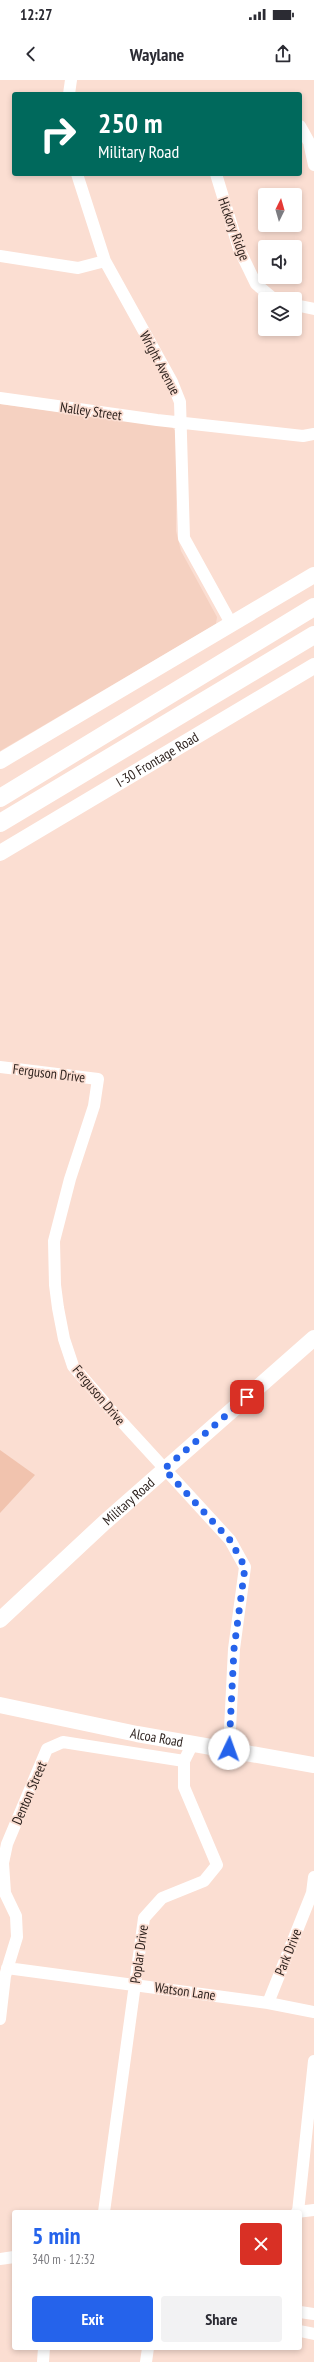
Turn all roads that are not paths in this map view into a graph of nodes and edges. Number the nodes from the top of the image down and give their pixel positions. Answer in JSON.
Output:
{"nodes":[{"id":1,"x":71,"y":80,"type":"edge"},
{"id":2,"x":69,"y":92,"type":"edge"},
{"id":3,"x":302,"y":130,"type":"edge"},
{"id":4,"x":314,"y":165,"type":"edge"},
{"id":5,"x":78,"y":176,"type":"edge"},
{"id":6,"x":217,"y":176,"type":"edge"},
{"id":7,"x":0,"y":256,"type":"edge"},
{"id":8,"x":105,"y":261,"type":"junction"},
{"id":9,"x":266,"y":292,"type":"edge"},
{"id":10,"x":302,"y":306,"type":"edge"},
{"id":11,"x":314,"y":309,"type":"edge"},
{"id":12,"x":0,"y":398,"type":"edge"},
{"id":13,"x":182,"y":422,"type":"junction"},
{"id":14,"x":314,"y":434,"type":"edge"},
{"id":15,"x":314,"y":575,"type":"edge"},
{"id":16,"x":314,"y":606,"type":"edge"},
{"id":17,"x":232,"y":625,"type":"junction"},
{"id":18,"x":314,"y":634,"type":"edge"},
{"id":19,"x":314,"y":641,"type":"edge"},
{"id":20,"x":282,"y":654,"type":"junction"},
{"id":21,"x":314,"y":666,"type":"edge"},
{"id":22,"x":0,"y":761,"type":"edge"},
{"id":23,"x":0,"y":798,"type":"edge"},
{"id":24,"x":0,"y":823,"type":"edge"},
{"id":25,"x":0,"y":853,"type":"edge"},
{"id":26,"x":0,"y":1067,"type":"edge"},
{"id":27,"x":314,"y":1338,"type":"edge"},
{"id":28,"x":164,"y":1469,"type":"junction"},
{"id":29,"x":0,"y":1620,"type":"edge"},
{"id":30,"x":0,"y":1705,"type":"edge"},
{"id":31,"x":193,"y":1743,"type":"junction"},
{"id":32,"x":229,"y":1749,"type":"junction"},
{"id":33,"x":184,"y":1761,"type":"junction"},
{"id":34,"x":314,"y":1765,"type":"edge"},
{"id":35,"x":4,"y":1844,"type":"edge"},
{"id":36,"x":314,"y":1877,"type":"edge"},
{"id":37,"x":4,"y":1973,"type":"edge"},
{"id":38,"x":134,"y":1984,"type":"junction"},
{"id":39,"x":268,"y":2003,"type":"junction"},
{"id":40,"x":314,"y":2012,"type":"edge"},
{"id":41,"x":0,"y":2018,"type":"edge"},
{"id":42,"x":314,"y":2061,"type":"edge"},
{"id":43,"x":104,"y":2210,"type":"edge"},
{"id":44,"x":298,"y":2210,"type":"edge"},
{"id":45,"x":314,"y":2210,"type":"edge"},
{"id":46,"x":302,"y":2212,"type":"edge"},
{"id":47,"x":12,"y":2257,"type":"edge"},
{"id":48,"x":0,"y":2259,"type":"edge"},
{"id":49,"x":302,"y":2312,"type":"edge"},
{"id":50,"x":314,"y":2314,"type":"edge"},
{"id":51,"x":302,"y":2332,"type":"edge"},
{"id":52,"x":314,"y":2334,"type":"edge"},
{"id":53,"x":44,"y":2350,"type":"edge"},
{"id":54,"x":148,"y":2350,"type":"edge"},
{"id":55,"x":43,"y":2362,"type":"edge"},
{"id":56,"x":146,"y":2362,"type":"edge"}],
"edges":[{"from":1,"to":2,"type":"street"},
{"from":3,"to":4,"type":"street"},
{"from":5,"to":8,"type":"street","name":"Wright Avenue"},
{"from":6,"to":9,"type":"street","name":"Hickory Ridge"},
{"from":7,"to":8,"type":"street"},
{"from":8,"to":13,"type":"street","name":"Wright Avenue"},
{"from":10,"to":11,"type":"street"},
{"from":12,"to":13,"type":"street","name":"Nalley Street"},
{"from":13,"to":14,"type":"street"},
{"from":13,"to":17,"type":"street","name":"Wright Avenue"},
{"from":15,"to":17,"type":"main road"},
{"from":16,"to":23,"type":"highway"},
{"from":17,"to":22,"type":"main road"},
{"from":18,"to":20,"type":"highway"},
{"from":19,"to":20,"type":"highway"},
{"from":20,"to":24,"type":"highway"},
{"from":21,"to":25,"type":"main road","name":"I-30 Frontage Road"},
{"from":26,"to":28,"type":"street","name":"Ferguson Drive"},
{"from":27,"to":28,"type":"main road","name":"Military Road"},
{"from":28,"to":29,"type":"main road","name":"Military Road"},
{"from":28,"to":32,"type":"street","name":"Ferguson Drive"},
{"from":30,"to":31,"type":"main road","name":"Alcoa Road"},
{"from":31,"to":32,"type":"main road","name":"Alcoa Road"},
{"from":31,"to":33,"type":"street","name":"Poplar Drive"},
{"from":32,"to":34,"type":"main road","name":"Alcoa Road"},
{"from":33,"to":35,"type":"street","name":"Denton Street"},
{"from":33,"to":38,"type":"street","name":"Poplar Drive"},
{"from":35,"to":37,"type":"street","name":"Denton Street"},
{"from":36,"to":39,"type":"street","name":"Park Drive"},
{"from":37,"to":38,"type":"street","name":"Watson Lane"},
{"from":37,"to":41,"type":"street","name":"Denton Street"},
{"from":38,"to":39,"type":"street","name":"Watson Lane"},
{"from":38,"to":43,"type":"street","name":"Poplar Drive"},
{"from":39,"to":40,"type":"street","name":"Watson Lane"},
{"from":42,"to":44,"type":"street"},
{"from":45,"to":46,"type":"street"},
{"from":47,"to":48,"type":"street"},
{"from":49,"to":50,"type":"street"},
{"from":51,"to":52,"type":"street"},
{"from":53,"to":55,"type":"street"},
{"from":54,"to":56,"type":"street"}]}
